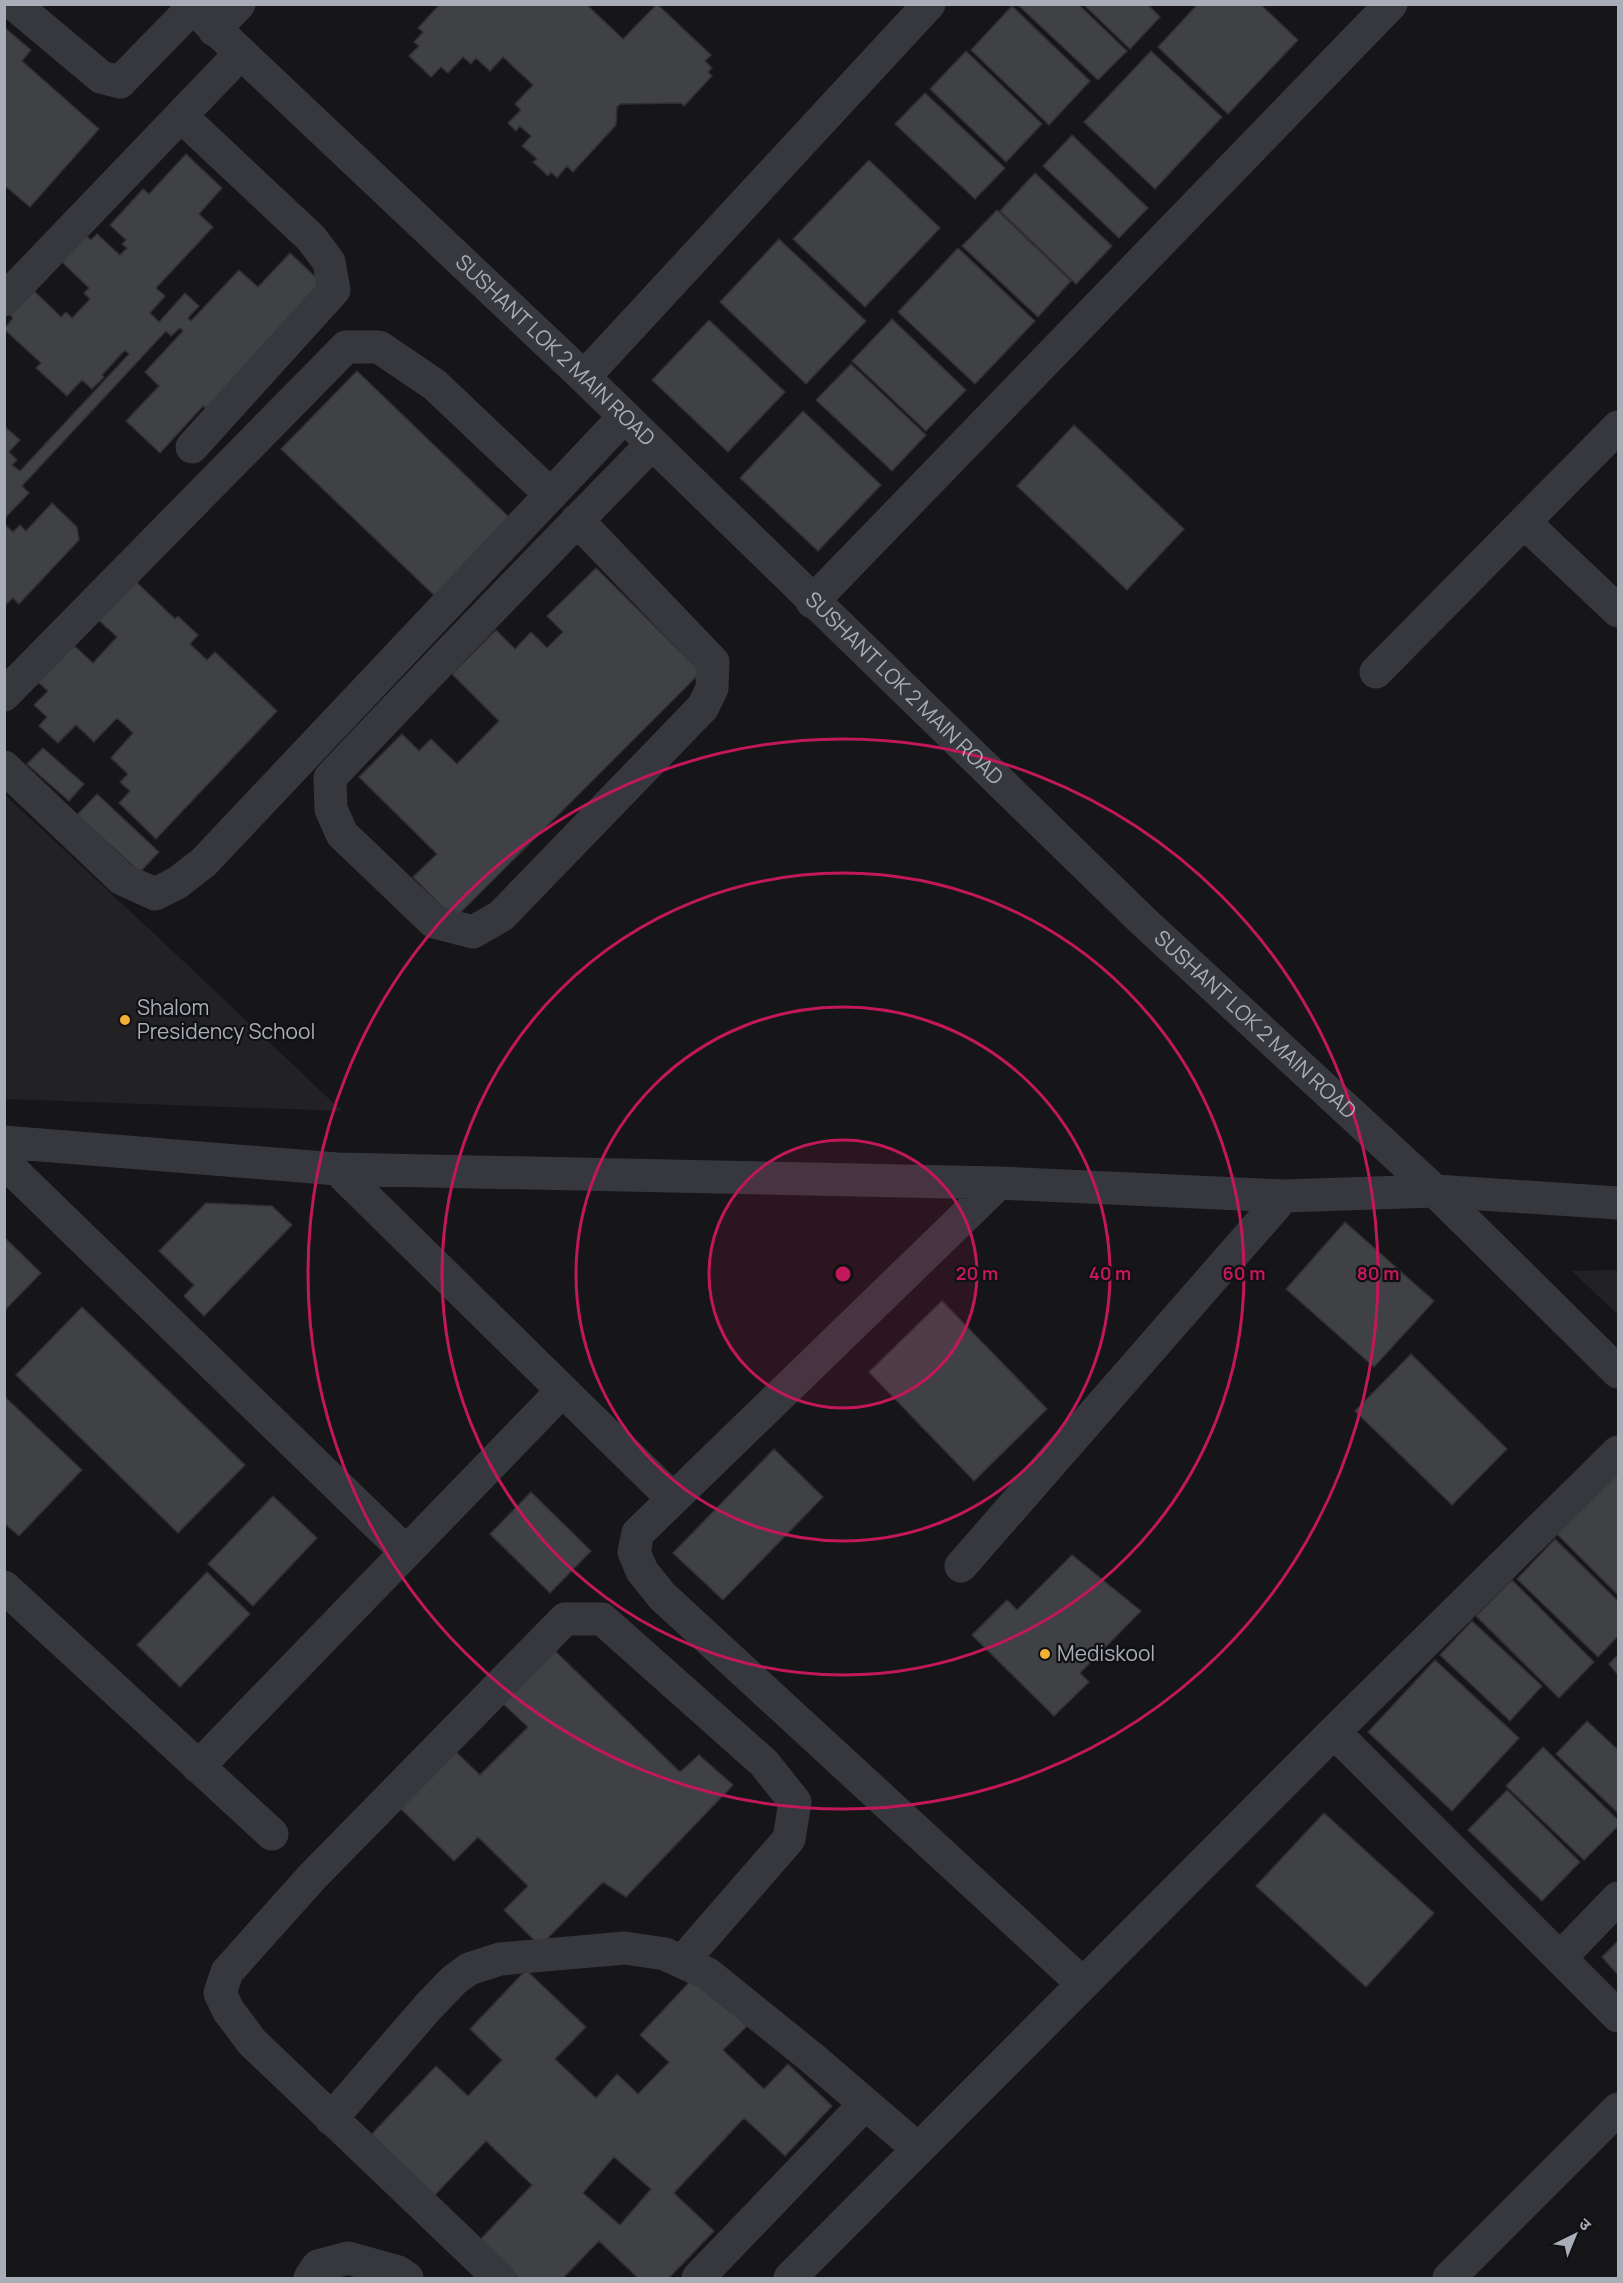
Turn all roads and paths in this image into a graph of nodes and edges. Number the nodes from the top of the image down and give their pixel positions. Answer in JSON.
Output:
{"nodes":[{"id":1,"x":14,"y":4,"type":"edge"},
{"id":2,"x":239,"y":4,"type":"edge"},
{"id":3,"x":929,"y":4,"type":"edge"},
{"id":4,"x":1391,"y":4,"type":"edge"},
{"id":5,"x":198,"y":14,"type":"edge"},
{"id":6,"x":240,"y":54,"type":"junction"},
{"id":7,"x":181,"y":116,"type":"junction"},
{"id":8,"x":4,"y":300,"type":"edge"},
{"id":9,"x":584,"y":377,"type":"junction"},
{"id":10,"x":624,"y":417,"type":"junction"},
{"id":11,"x":1618,"y":427,"type":"edge"},
{"id":12,"x":652,"y":444,"type":"junction"},
{"id":13,"x":192,"y":447,"type":"dead end"},
{"id":14,"x":551,"y":495,"type":"junction"},
{"id":15,"x":577,"y":520,"type":"junction"},
{"id":16,"x":1524,"y":522,"type":"junction"},
{"id":17,"x":813,"y":602,"type":"junction"},
{"id":18,"x":1618,"y":611,"type":"edge"},
{"id":19,"x":1376,"y":672,"type":"dead end"},
{"id":20,"x":4,"y":695,"type":"edge"},
{"id":21,"x":4,"y":767,"type":"edge"},
{"id":22,"x":4,"y":1142,"type":"edge"},
{"id":23,"x":4,"y":1162,"type":"edge"},
{"id":24,"x":337,"y":1169,"type":"junction"},
{"id":25,"x":999,"y":1183,"type":"junction"},
{"id":26,"x":1435,"y":1191,"type":"junction"},
{"id":27,"x":1284,"y":1196,"type":"junction"},
{"id":28,"x":1618,"y":1203,"type":"edge"},
{"id":29,"x":1618,"y":1372,"type":"edge"},
{"id":30,"x":562,"y":1391,"type":"junction"},
{"id":31,"x":1618,"y":1452,"type":"edge"},
{"id":32,"x":673,"y":1499,"type":"junction"},
{"id":33,"x":406,"y":1552,"type":"junction"},
{"id":34,"x":961,"y":1566,"type":"dead end"},
{"id":35,"x":4,"y":1587,"type":"edge"},
{"id":36,"x":1334,"y":1732,"type":"junction"},
{"id":37,"x":198,"y":1767,"type":"junction"},
{"id":38,"x":272,"y":1834,"type":"dead end"},
{"id":39,"x":1618,"y":1898,"type":"edge"},
{"id":40,"x":1561,"y":1957,"type":"junction"},
{"id":41,"x":682,"y":1962,"type":"junction"},
{"id":42,"x":1083,"y":1984,"type":"junction"},
{"id":43,"x":1618,"y":2016,"type":"edge"},
{"id":44,"x":865,"y":2104,"type":"junction"},
{"id":45,"x":1618,"y":2109,"type":"edge"},
{"id":46,"x":331,"y":2119,"type":"junction"},
{"id":47,"x":918,"y":2149,"type":"junction"},
{"id":48,"x":310,"y":2278,"type":"edge"},
{"id":49,"x":407,"y":2278,"type":"edge"},
{"id":50,"x":499,"y":2278,"type":"edge"},
{"id":51,"x":698,"y":2278,"type":"edge"},
{"id":52,"x":790,"y":2278,"type":"edge"},
{"id":53,"x":1449,"y":2278,"type":"edge"}],
"edges":[{"from":1,"to":5,"type":"street"},
{"from":2,"to":5,"type":"street"},
{"from":3,"to":9,"type":"street"},
{"from":4,"to":17,"type":"street"},
{"from":5,"to":6,"type":"street","name":"SUSHANT LOK 2 MAIN ROAD"},
{"from":6,"to":7,"type":"street"},
{"from":6,"to":9,"type":"street","name":"SUSHANT LOK 2 MAIN ROAD"},
{"from":7,"to":8,"type":"street"},
{"from":7,"to":13,"type":"street"},
{"from":9,"to":10,"type":"street","name":"SUSHANT LOK 2 MAIN ROAD"},
{"from":10,"to":12,"type":"street","name":"SUSHANT LOK 2 MAIN ROAD"},
{"from":10,"to":14,"type":"street"},
{"from":11,"to":16,"type":"street"},
{"from":12,"to":15,"type":"street"},
{"from":12,"to":17,"type":"street","name":"SUSHANT LOK 2 MAIN ROAD"},
{"from":14,"to":20,"type":"street"},
{"from":14,"to":21,"type":"street"},
{"from":15,"to":15,"type":"street"},
{"from":16,"to":18,"type":"street"},
{"from":16,"to":19,"type":"street"},
{"from":17,"to":26,"type":"street","name":"SUSHANT LOK 2 MAIN ROAD"},
{"from":22,"to":24,"type":"street"},
{"from":23,"to":33,"type":"street"},
{"from":24,"to":25,"type":"street"},
{"from":24,"to":30,"type":"street"},
{"from":25,"to":27,"type":"street"},
{"from":25,"to":32,"type":"street"},
{"from":26,"to":27,"type":"street"},
{"from":26,"to":28,"type":"street"},
{"from":26,"to":29,"type":"street","name":"SUSHANT LOK 2 MAIN ROAD"},
{"from":27,"to":34,"type":"street"},
{"from":30,"to":32,"type":"street"},
{"from":30,"to":33,"type":"street"},
{"from":31,"to":36,"type":"street"},
{"from":32,"to":42,"type":"street"},
{"from":33,"to":37,"type":"street"},
{"from":35,"to":37,"type":"street"},
{"from":36,"to":40,"type":"street"},
{"from":36,"to":42,"type":"street"},
{"from":37,"to":38,"type":"street"},
{"from":39,"to":40,"type":"street"},
{"from":40,"to":43,"type":"street"},
{"from":41,"to":44,"type":"street"},
{"from":41,"to":46,"type":"street"},
{"from":41,"to":46,"type":"street"},
{"from":42,"to":47,"type":"street"},
{"from":44,"to":47,"type":"street"},
{"from":44,"to":51,"type":"street"},
{"from":45,"to":53,"type":"street"},
{"from":46,"to":50,"type":"street"},
{"from":47,"to":52,"type":"street"},
{"from":48,"to":49,"type":"street"}]}
